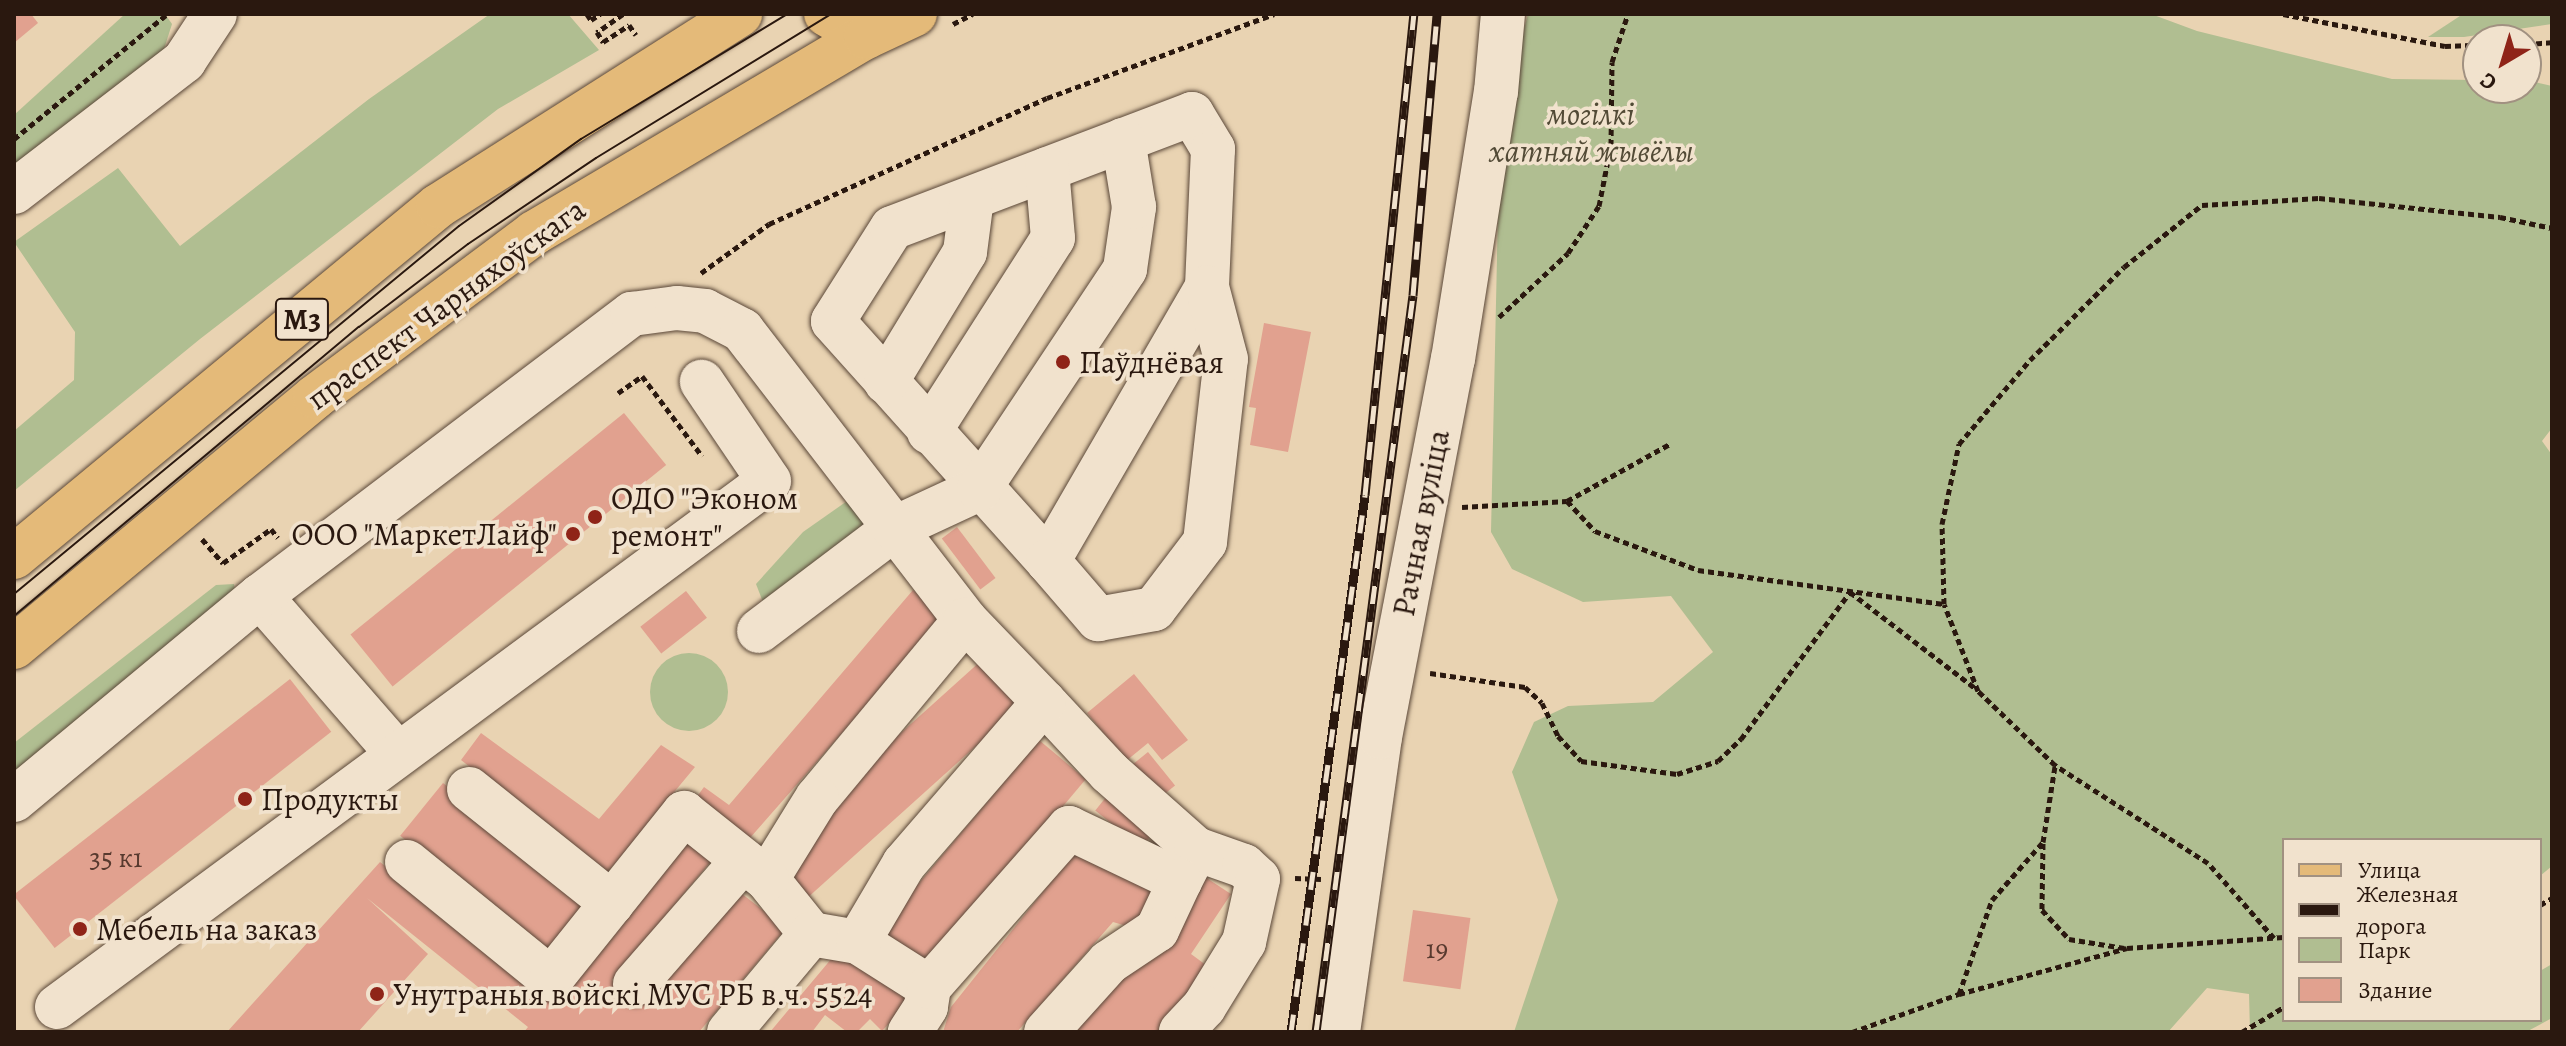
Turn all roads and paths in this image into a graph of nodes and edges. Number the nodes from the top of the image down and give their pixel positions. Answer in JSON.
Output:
{"nodes":[{"id":1,"x":166,"y":14,"type":"edge"},
{"id":2,"x":215,"y":14,"type":"edge"},
{"id":3,"x":587,"y":14,"type":"edge"},
{"id":4,"x":600,"y":14,"type":"edge"},
{"id":5,"x":623,"y":14,"type":"edge"},
{"id":6,"x":740,"y":14,"type":"edge"},
{"id":7,"x":826,"y":14,"type":"edge"},
{"id":8,"x":915,"y":14,"type":"edge"},
{"id":9,"x":1274,"y":14,"type":"edge"},
{"id":10,"x":1503,"y":14,"type":"edge"},
{"id":11,"x":1628,"y":14,"type":"edge"},
{"id":12,"x":2283,"y":14,"type":"edge"},
{"id":13,"x":872,"y":25,"type":"edge"},
{"id":14,"x":639,"y":40,"type":"dead end"},
{"id":15,"x":2462,"y":45,"type":"edge"},
{"id":16,"x":14,"y":139,"type":"edge"},
{"id":17,"x":1123,"y":140,"type":"junction"},
{"id":18,"x":1047,"y":169,"type":"junction"},
{"id":19,"x":14,"y":192,"type":"edge"},
{"id":20,"x":972,"y":198,"type":"junction"},
{"id":21,"x":2552,"y":228,"type":"edge"},
{"id":22,"x":1207,"y":287,"type":"junction"},
{"id":23,"x":677,"y":308,"type":"junction"},
{"id":24,"x":1453,"y":359,"type":"junction"},
{"id":25,"x":702,"y":382,"type":"dead end"},
{"id":26,"x":886,"y":382,"type":"junction"},
{"id":27,"x":929,"y":432,"type":"junction"},
{"id":28,"x":1670,"y":444,"type":"dead end"},
{"id":29,"x":979,"y":489,"type":"junction"},
{"id":30,"x":1567,"y":501,"type":"junction"},
{"id":31,"x":1425,"y":502,"type":"junction"},
{"id":32,"x":895,"y":528,"type":"junction"},
{"id":33,"x":281,"y":541,"type":"dead end"},
{"id":34,"x":205,"y":544,"type":"dead end"},
{"id":35,"x":14,"y":557,"type":"edge"},
{"id":36,"x":1048,"y":561,"type":"junction"},
{"id":37,"x":1850,"y":592,"type":"junction"},
{"id":38,"x":260,"y":596,"type":"junction"},
{"id":39,"x":1944,"y":604,"type":"junction"},
{"id":40,"x":965,"y":620,"type":"junction"},
{"id":41,"x":759,"y":631,"type":"dead end"},
{"id":42,"x":14,"y":647,"type":"edge"},
{"id":43,"x":1393,"y":670,"type":"junction"},
{"id":44,"x":1978,"y":691,"type":"junction"},
{"id":45,"x":1044,"y":702,"type":"junction"},
{"id":46,"x":396,"y":752,"type":"junction"},
{"id":47,"x":2055,"y":765,"type":"junction"},
{"id":48,"x":1109,"y":772,"type":"junction"},
{"id":49,"x":469,"y":789,"type":"dead end"},
{"id":50,"x":14,"y":800,"type":"edge"},
{"id":51,"x":1069,"y":828,"type":"junction"},
{"id":52,"x":2043,"y":842,"type":"junction"},
{"id":53,"x":407,"y":862,"type":"dead end"},
{"id":54,"x":1188,"y":865,"type":"junction"},
{"id":55,"x":755,"y":869,"type":"junction"},
{"id":56,"x":1258,"y":879,"type":"junction"},
{"id":57,"x":1360,"y":880,"type":"junction"},
{"id":58,"x":612,"y":903,"type":"junction"},
{"id":59,"x":811,"y":934,"type":"junction"},
{"id":60,"x":2282,"y":937,"type":"edge"},
{"id":61,"x":2274,"y":938,"type":"junction"},
{"id":62,"x":858,"y":942,"type":"junction"},
{"id":63,"x":2127,"y":948,"type":"junction"},
{"id":64,"x":635,"y":984,"type":"dead end"},
{"id":65,"x":929,"y":987,"type":"junction"},
{"id":66,"x":1959,"y":994,"type":"junction"},
{"id":67,"x":57,"y":1007,"type":"dead end"},
{"id":68,"x":2282,"y":1008,"type":"edge"},
{"id":69,"x":729,"y":1032,"type":"edge"},
{"id":70,"x":910,"y":1032,"type":"edge"},
{"id":71,"x":1046,"y":1032,"type":"edge"},
{"id":72,"x":1181,"y":1032,"type":"edge"},
{"id":73,"x":1338,"y":1032,"type":"edge"},
{"id":74,"x":1852,"y":1032,"type":"edge"},
{"id":75,"x":2242,"y":1032,"type":"edge"}],
"edges":[{"from":1,"to":16,"type":"path"},
{"from":2,"to":19,"type":"street"},
{"from":3,"to":4,"type":"path"},
{"from":5,"to":14,"type":"path"},
{"from":6,"to":35,"type":"main road","number":"М3"},
{"from":7,"to":13,"type":"main road"},
{"from":8,"to":13,"type":"main road","name":"праспект Чарняхоўскага","number":"М3"},
{"from":9,"to":23,"type":"path"},
{"from":10,"to":24,"type":"street","name":"Рачная вуліца"},
{"from":11,"to":24,"type":"path"},
{"from":12,"to":15,"type":"path"},
{"from":13,"to":42,"type":"main road","name":"праспект Чарняхоўскага","number":"М3"},
{"from":17,"to":18,"type":"street"},
{"from":17,"to":22,"type":"street"},
{"from":17,"to":29,"type":"street"},
{"from":18,"to":20,"type":"street"},
{"from":18,"to":27,"type":"street"},
{"from":20,"to":26,"type":"street"},
{"from":20,"to":26,"type":"street"},
{"from":21,"to":39,"type":"path"},
{"from":22,"to":36,"type":"street"},
{"from":22,"to":36,"type":"street"},
{"from":23,"to":32,"type":"street"},
{"from":23,"to":38,"type":"street"},
{"from":24,"to":31,"type":"street","name":"Рачная вуліца"},
{"from":25,"to":46,"type":"street"},
{"from":26,"to":27,"type":"street"},
{"from":27,"to":29,"type":"street"},
{"from":28,"to":30,"type":"path"},
{"from":29,"to":32,"type":"street"},
{"from":29,"to":36,"type":"street"},
{"from":30,"to":31,"type":"path"},
{"from":30,"to":37,"type":"path"},
{"from":31,"to":43,"type":"street","name":"Рачная вуліца"},
{"from":32,"to":40,"type":"street"},
{"from":32,"to":41,"type":"street"},
{"from":33,"to":34,"type":"path"},
{"from":37,"to":39,"type":"path"},
{"from":37,"to":43,"type":"path"},
{"from":37,"to":44,"type":"path"},
{"from":38,"to":46,"type":"street"},
{"from":38,"to":50,"type":"street"},
{"from":39,"to":44,"type":"path"},
{"from":40,"to":45,"type":"street"},
{"from":40,"to":55,"type":"street"},
{"from":43,"to":57,"type":"street","name":"Рачная вуліца"},
{"from":44,"to":47,"type":"path"},
{"from":45,"to":48,"type":"street"},
{"from":45,"to":62,"type":"street"},
{"from":46,"to":67,"type":"street"},
{"from":47,"to":52,"type":"path"},
{"from":47,"to":61,"type":"path"},
{"from":48,"to":51,"type":"street"},
{"from":48,"to":54,"type":"street"},
{"from":49,"to":58,"type":"street"},
{"from":51,"to":54,"type":"street"},
{"from":51,"to":65,"type":"street"},
{"from":52,"to":63,"type":"path"},
{"from":52,"to":66,"type":"path"},
{"from":53,"to":58,"type":"street"},
{"from":54,"to":56,"type":"street"},
{"from":54,"to":71,"type":"street"},
{"from":55,"to":58,"type":"street"},
{"from":55,"to":59,"type":"street"},
{"from":55,"to":64,"type":"street"},
{"from":56,"to":57,"type":"path"},
{"from":56,"to":72,"type":"street"},
{"from":57,"to":73,"type":"street","name":"Рачная вуліца"},
{"from":59,"to":62,"type":"street"},
{"from":59,"to":69,"type":"street"},
{"from":60,"to":61,"type":"path"},
{"from":61,"to":63,"type":"path"},
{"from":62,"to":65,"type":"street"},
{"from":63,"to":66,"type":"path"},
{"from":65,"to":70,"type":"street"},
{"from":66,"to":74,"type":"path"},
{"from":68,"to":75,"type":"path"}]}
